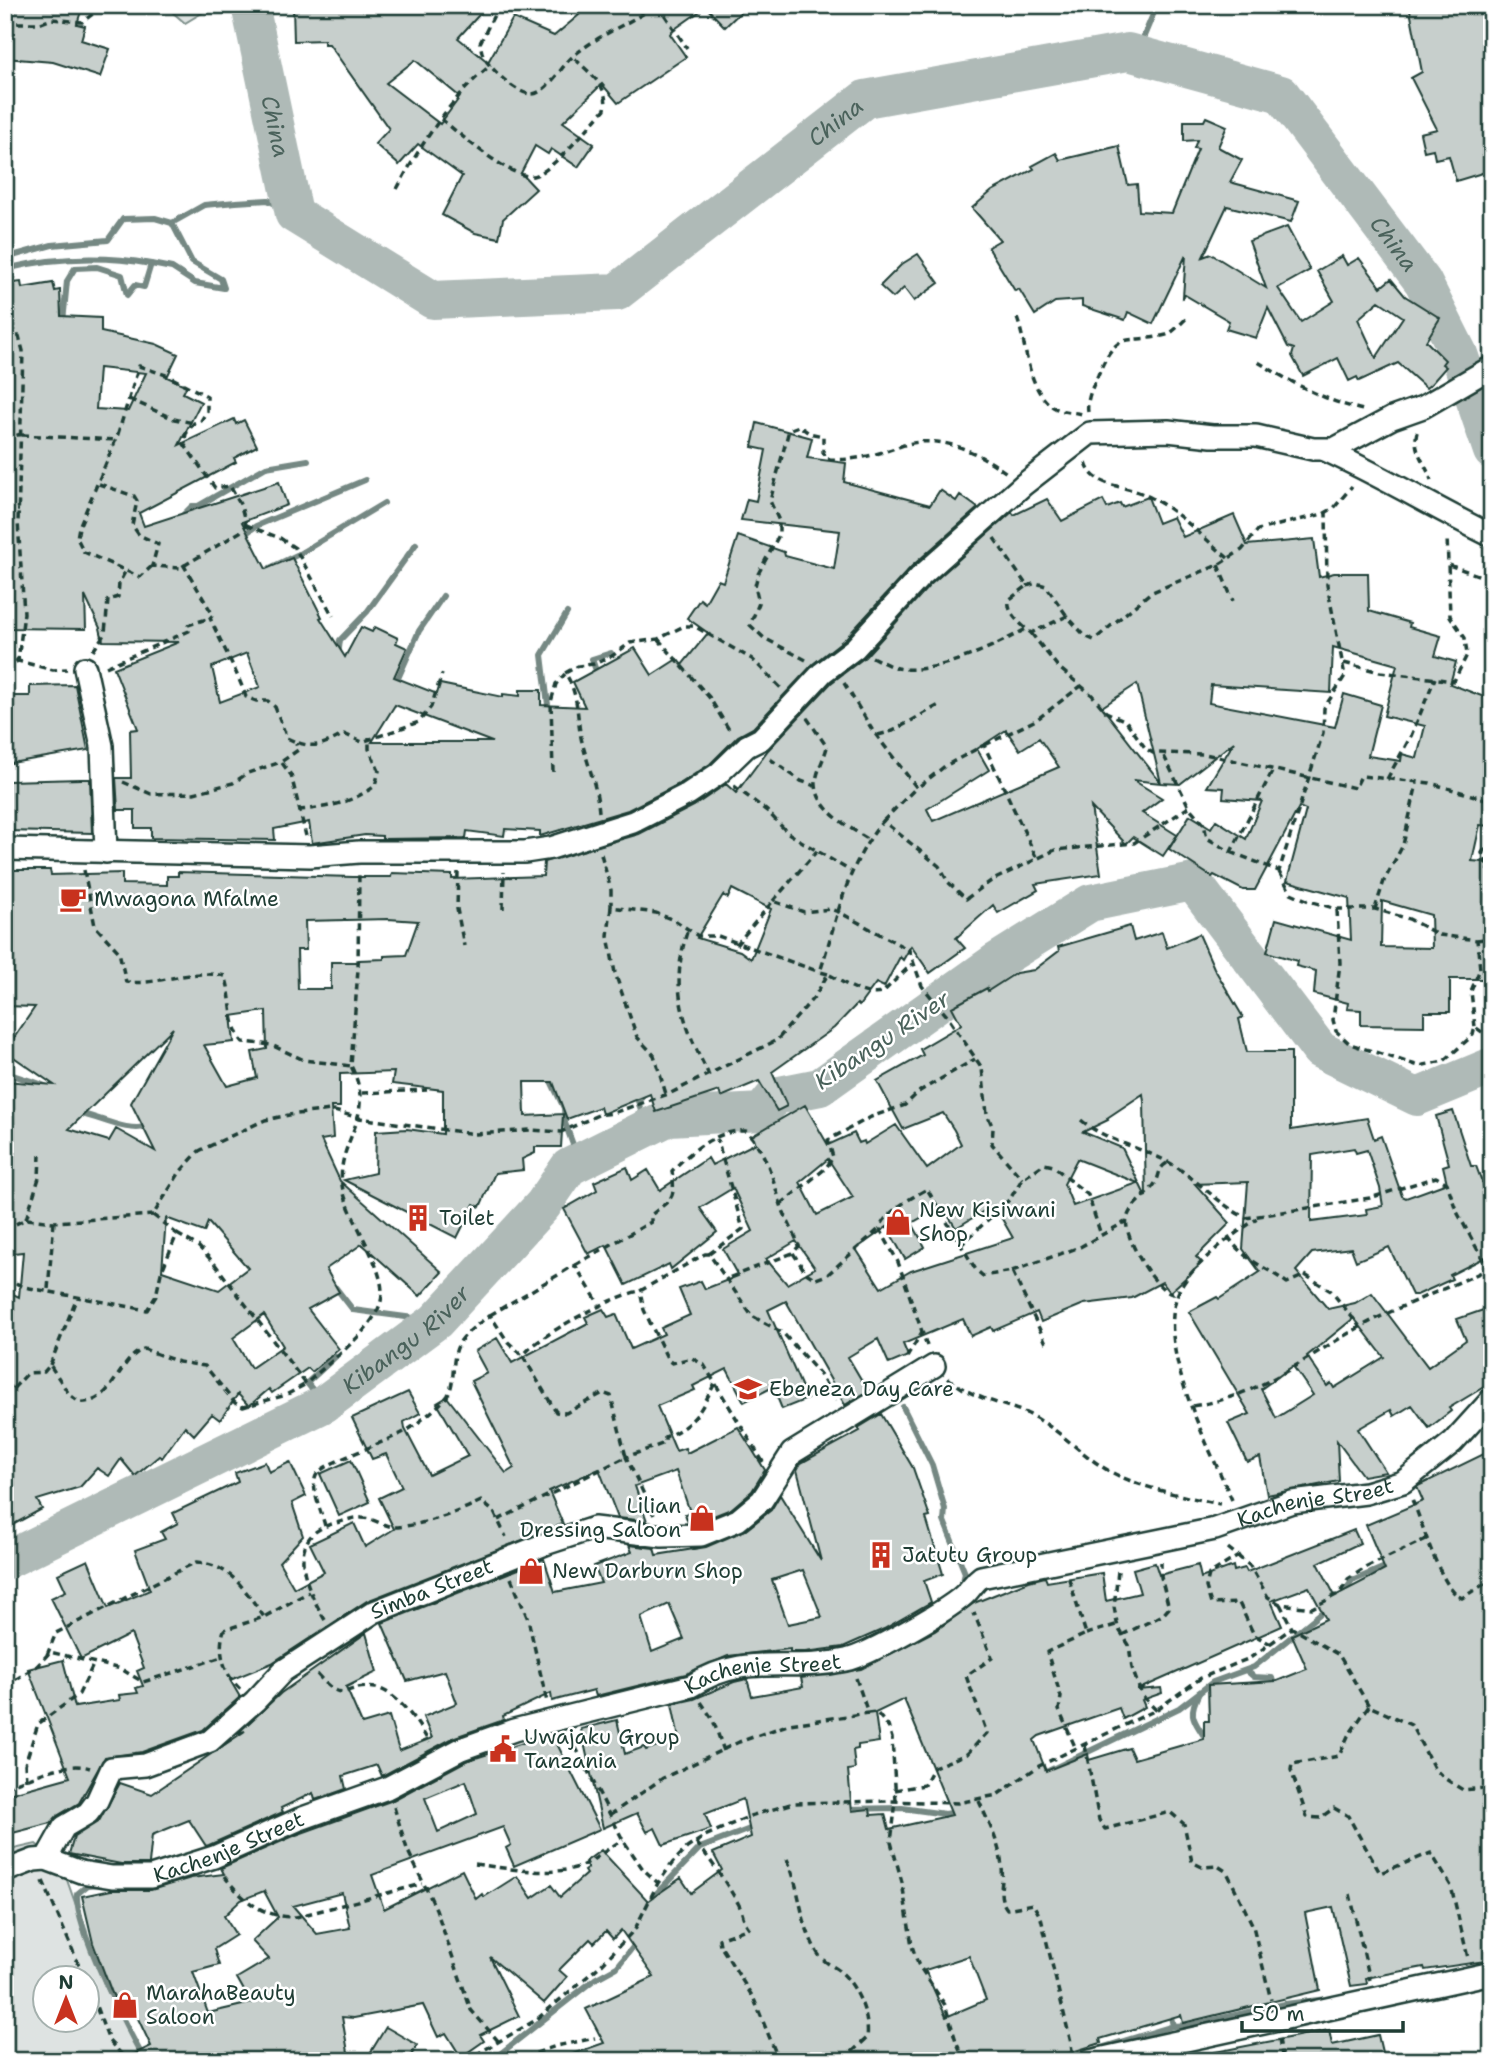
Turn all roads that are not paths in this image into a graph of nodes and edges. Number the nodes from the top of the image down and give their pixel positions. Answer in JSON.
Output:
{"nodes":[{"id":1,"x":1492,"y":367,"type":"edge"},
{"id":2,"x":1325,"y":450,"type":"junction"},
{"id":3,"x":1492,"y":536,"type":"edge"},
{"id":4,"x":85,"y":668,"type":"road end"},
{"id":5,"x":5,"y":849,"type":"edge"},
{"id":6,"x":106,"y":852,"type":"junction"},
{"id":7,"x":934,"y":1366,"type":"road end"},
{"id":8,"x":1492,"y":1399,"type":"edge"},
{"id":9,"x":40,"y":1860,"type":"junction"},
{"id":10,"x":5,"y":1871,"type":"edge"},
{"id":11,"x":1482,"y":1975,"type":"edge"},
{"id":12,"x":1090,"y":2061,"type":"edge"}],
"edges":[{"from":1,"to":2,"type":"street"},
{"from":2,"to":3,"type":"street"},
{"from":2,"to":6,"type":"street"},
{"from":4,"to":6,"type":"street"},
{"from":5,"to":6,"type":"street"},
{"from":7,"to":9,"type":"street","name":"Simba Street"},
{"from":8,"to":9,"type":"street","name":"Kachenje Street"},
{"from":9,"to":10,"type":"street"},
{"from":11,"to":12,"type":"street"}]}
